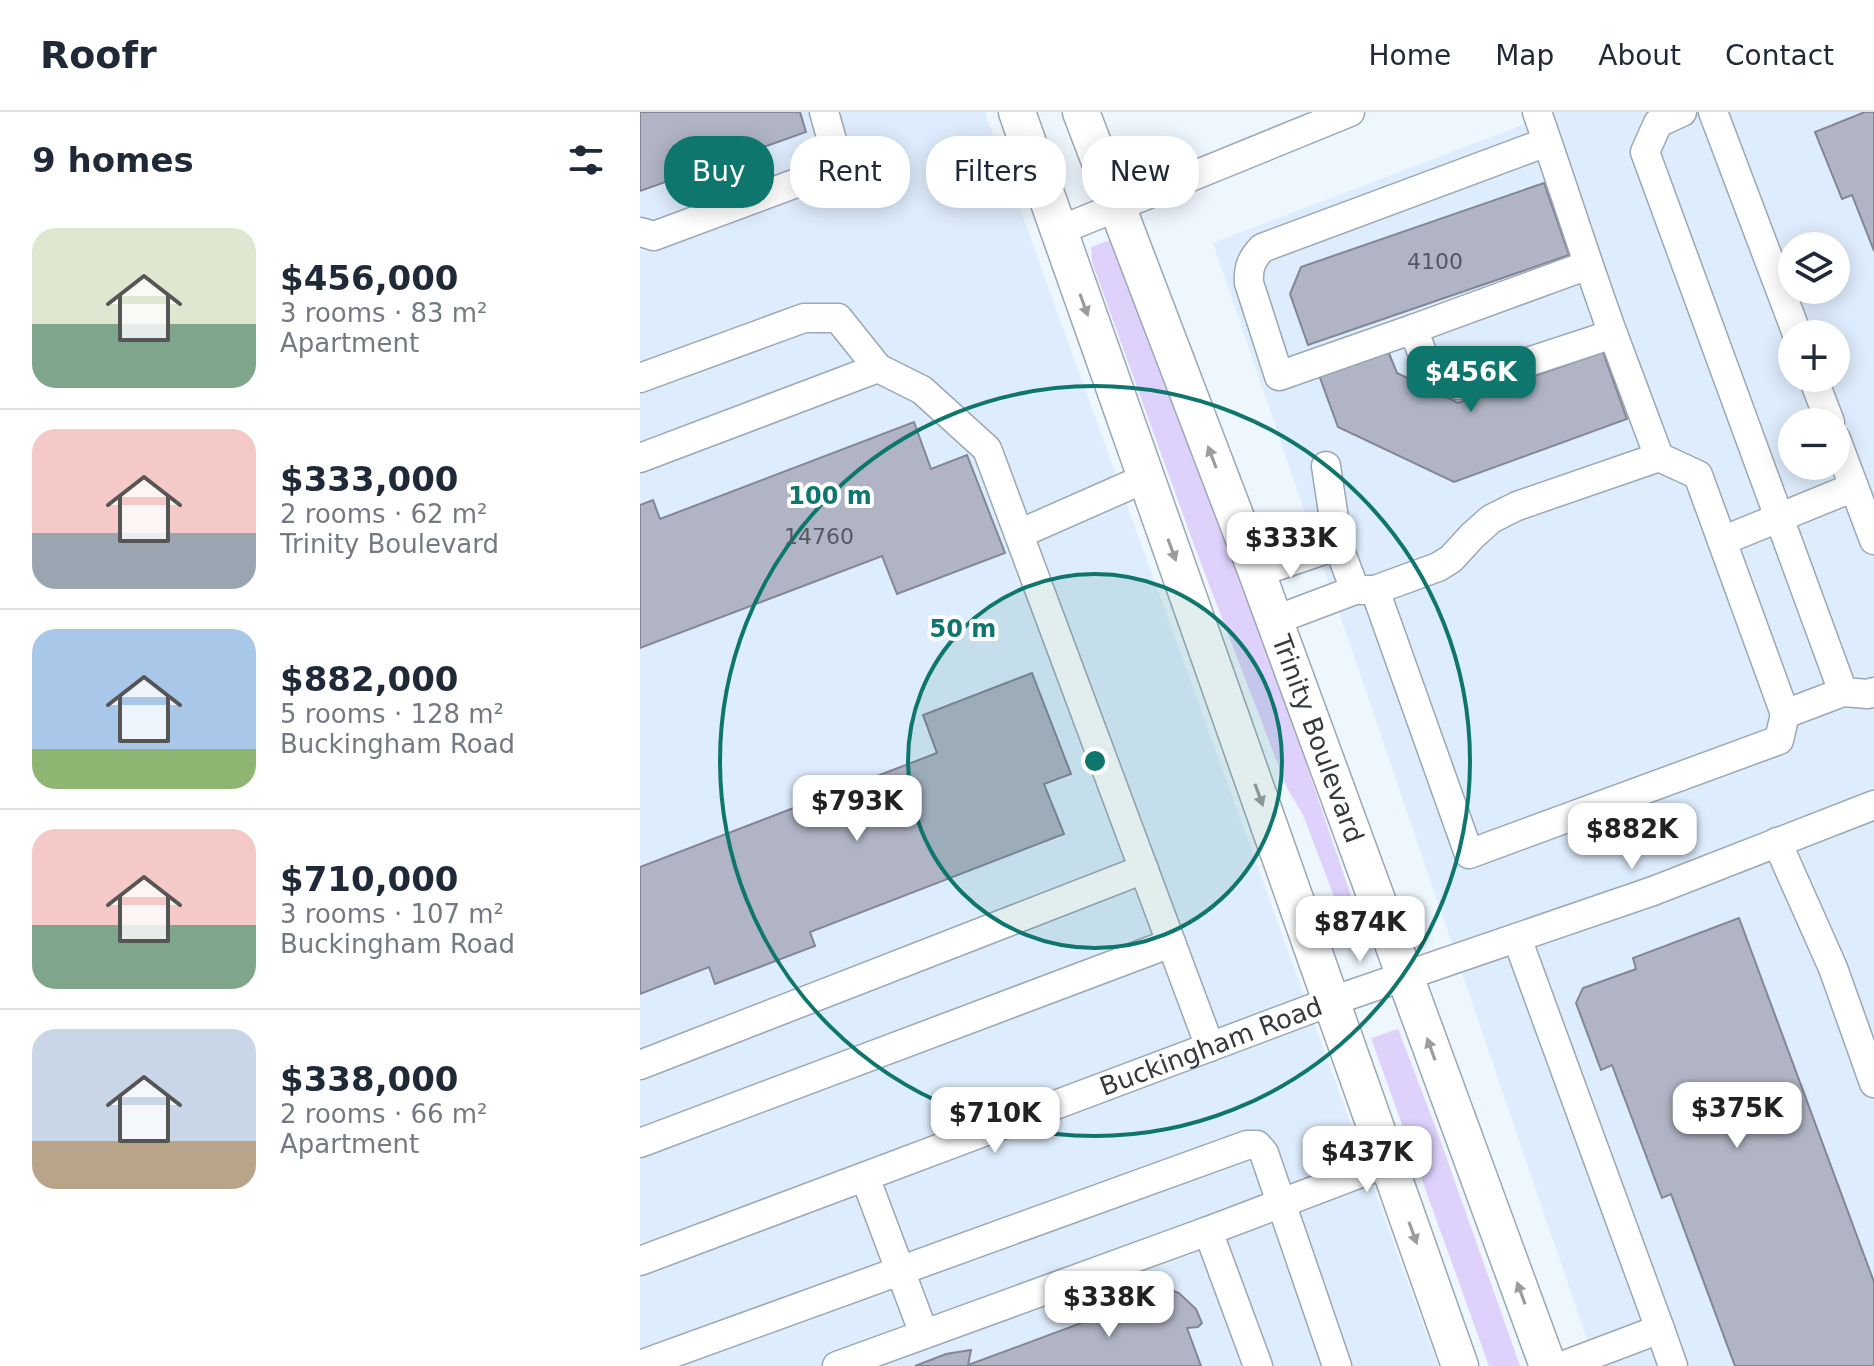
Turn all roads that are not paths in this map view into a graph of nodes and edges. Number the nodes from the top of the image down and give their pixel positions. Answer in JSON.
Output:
{"nodes":[{"id":1,"x":824,"y":112,"type":"edge"},
{"id":2,"x":1017,"y":112,"type":"edge"},
{"id":3,"x":1081,"y":112,"type":"edge"},
{"id":4,"x":1350,"y":112,"type":"edge"},
{"id":5,"x":1537,"y":112,"type":"edge"},
{"id":6,"x":1682,"y":112,"type":"edge"},
{"id":7,"x":1713,"y":112,"type":"edge"},
{"id":8,"x":1090,"y":136,"type":"edge"},
{"id":9,"x":1547,"y":142,"type":"junction"},
{"id":10,"x":1199,"y":174,"type":"edge"},
{"id":11,"x":1115,"y":208,"type":"edge"},
{"id":12,"x":1117,"y":208,"type":"edge"},
{"id":13,"x":1058,"y":231,"type":"junction"},
{"id":14,"x":640,"y":232,"type":"edge"},
{"id":15,"x":1588,"y":265,"type":"junction"},
{"id":16,"x":1792,"y":320,"type":"edge"},
{"id":17,"x":1413,"y":329,"type":"junction"},
{"id":18,"x":1613,"y":334,"type":"junction"},
{"id":19,"x":878,"y":368,"type":"junction"},
{"id":20,"x":640,"y":378,"type":"edge"},
{"id":21,"x":1659,"y":457,"type":"junction"},
{"id":22,"x":640,"y":458,"type":"edge"},
{"id":23,"x":1326,"y":466,"type":"dead end"},
{"id":24,"x":1850,"y":476,"type":"edge"},
{"id":25,"x":1146,"y":478,"type":"junction"},
{"id":26,"x":1854,"y":487,"type":"junction"},
{"id":27,"x":1778,"y":518,"type":"junction"},
{"id":28,"x":1019,"y":534,"type":"junction"},
{"id":29,"x":1874,"y":540,"type":"edge"},
{"id":30,"x":1722,"y":541,"type":"junction"},
{"id":31,"x":1338,"y":545,"type":"junction"},
{"id":32,"x":1257,"y":573,"type":"junction"},
{"id":33,"x":1365,"y":590,"type":"junction"},
{"id":34,"x":1273,"y":621,"type":"junction"},
{"id":35,"x":1843,"y":692,"type":"junction"},
{"id":36,"x":1874,"y":692,"type":"edge"},
{"id":37,"x":1785,"y":714,"type":"junction"},
{"id":38,"x":1874,"y":805,"type":"edge"},
{"id":39,"x":1777,"y":842,"type":"junction"},
{"id":40,"x":1144,"y":869,"type":"junction"},
{"id":41,"x":1517,"y":938,"type":"junction"},
{"id":42,"x":1171,"y":943,"type":"junction"},
{"id":43,"x":1404,"y":976,"type":"junction"},
{"id":44,"x":1332,"y":1001,"type":"junction"},
{"id":45,"x":1210,"y":1047,"type":"junction"},
{"id":46,"x":640,"y":1065,"type":"edge"},
{"id":47,"x":1874,"y":1083,"type":"edge"},
{"id":48,"x":640,"y":1143,"type":"edge"},
{"id":49,"x":1387,"y":1163,"type":"junction"},
{"id":50,"x":865,"y":1177,"type":"junction"},
{"id":51,"x":1281,"y":1203,"type":"junction"},
{"id":52,"x":1208,"y":1231,"type":"junction"},
{"id":53,"x":640,"y":1261,"type":"edge"},
{"id":54,"x":901,"y":1270,"type":"junction"},
{"id":55,"x":1660,"y":1329,"type":"junction"},
{"id":56,"x":924,"y":1334,"type":"junction"},
{"id":57,"x":640,"y":1365,"type":"edge"},
{"id":58,"x":837,"y":1366,"type":"edge"},
{"id":59,"x":1258,"y":1366,"type":"edge"},
{"id":60,"x":1337,"y":1366,"type":"edge"},
{"id":61,"x":1460,"y":1366,"type":"edge"},
{"id":62,"x":1548,"y":1366,"type":"edge"},
{"id":63,"x":1562,"y":1366,"type":"edge"},
{"id":64,"x":1673,"y":1366,"type":"edge"}],
"edges":[{"from":1,"to":14,"type":"street"},
{"from":2,"to":13,"type":"main road"},
{"from":3,"to":8,"type":"main road","name":"Trinity Boulevard"},
{"from":4,"to":10,"type":"street"},
{"from":5,"to":9,"type":"street"},
{"from":6,"to":27,"type":"street"},
{"from":7,"to":16,"type":"street"},
{"from":9,"to":15,"type":"street"},
{"from":9,"to":17,"type":"street"},
{"from":11,"to":13,"type":"street"},
{"from":32,"to":12,"type":"main road","name":"Trinity Boulevard","one_way":true},
{"from":13,"to":25,"type":"main road","one_way":true},
{"from":15,"to":17,"type":"street"},
{"from":15,"to":18,"type":"street"},
{"from":17,"to":18,"type":"street"},
{"from":18,"to":21,"type":"street"},
{"from":19,"to":20,"type":"street"},
{"from":19,"to":22,"type":"street"},
{"from":19,"to":28,"type":"street"},
{"from":21,"to":30,"type":"street"},
{"from":21,"to":33,"type":"street"},
{"from":23,"to":31,"type":"street"},
{"from":24,"to":26,"type":"street"},
{"from":25,"to":28,"type":"street"},
{"from":25,"to":44,"type":"main road","one_way":true},
{"from":26,"to":27,"type":"street"},
{"from":26,"to":29,"type":"street"},
{"from":27,"to":30,"type":"street"},
{"from":27,"to":35,"type":"street"},
{"from":28,"to":40,"type":"street"},
{"from":30,"to":37,"type":"street"},
{"from":31,"to":32,"type":"street"},
{"from":31,"to":33,"type":"street"},
{"from":32,"to":34,"type":"main road","name":"Trinity Boulevard"},
{"from":33,"to":34,"type":"street"},
{"from":33,"to":37,"type":"street"},
{"from":34,"to":43,"type":"main road","name":"Trinity Boulevard"},
{"from":35,"to":36,"type":"street"},
{"from":35,"to":37,"type":"street"},
{"from":38,"to":39,"type":"street","name":"Buckingham Road"},
{"from":39,"to":41,"type":"street","name":"Buckingham Road"},
{"from":39,"to":47,"type":"street"},
{"from":40,"to":42,"type":"street"},
{"from":40,"to":46,"type":"street"},
{"from":41,"to":43,"type":"street","name":"Buckingham Road"},
{"from":41,"to":55,"type":"street"},
{"from":42,"to":45,"type":"street"},
{"from":42,"to":48,"type":"street"},
{"from":43,"to":44,"type":"street","name":"Buckingham Road"},
{"from":62,"to":43,"type":"main road","name":"Trinity Boulevard","one_way":true},
{"from":44,"to":45,"type":"street","name":"Buckingham Road"},
{"from":44,"to":49,"type":"main road"},
{"from":45,"to":50,"type":"street","name":"Buckingham Road"},
{"from":49,"to":51,"type":"street"},
{"from":49,"to":61,"type":"main road","one_way":true},
{"from":50,"to":53,"type":"street","name":"Buckingham Road"},
{"from":50,"to":54,"type":"street"},
{"from":51,"to":52,"type":"street"},
{"from":51,"to":54,"type":"street"},
{"from":51,"to":60,"type":"street"},
{"from":52,"to":56,"type":"street"},
{"from":52,"to":59,"type":"street"},
{"from":54,"to":56,"type":"street"},
{"from":54,"to":57,"type":"street"},
{"from":55,"to":63,"type":"street"},
{"from":55,"to":64,"type":"street"},
{"from":56,"to":58,"type":"street"}]}
